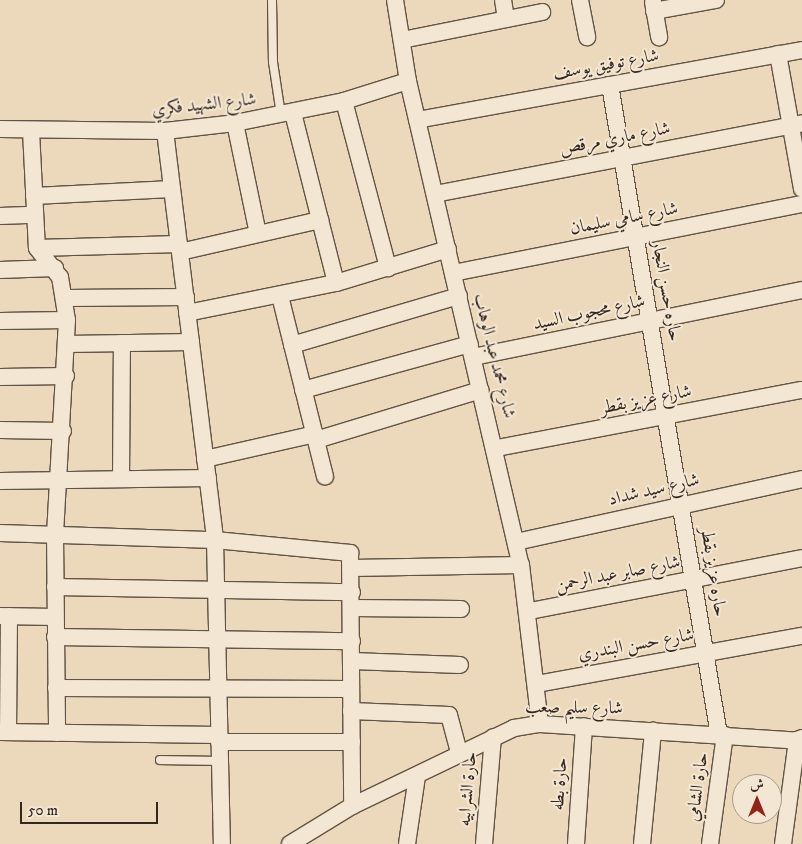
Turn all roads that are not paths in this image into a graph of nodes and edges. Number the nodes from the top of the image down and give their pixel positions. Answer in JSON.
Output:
{"nodes":[{"id":1,"x":272,"y":0,"type":"edge"},
{"id":2,"x":395,"y":0,"type":"edge"},
{"id":3,"x":503,"y":0,"type":"edge"},
{"id":4,"x":580,"y":0,"type":"edge"},
{"id":5,"x":716,"y":0,"type":"edge"},
{"id":6,"x":653,"y":6,"type":"edge"},
{"id":7,"x":542,"y":12,"type":"dead end"},
{"id":8,"x":506,"y":19,"type":"junction"},
{"id":9,"x":659,"y":36,"type":"dead end"},
{"id":10,"x":586,"y":37,"type":"dead end"},
{"id":11,"x":402,"y":40,"type":"junction"},
{"id":12,"x":802,"y":50,"type":"edge"},
{"id":13,"x":778,"y":54,"type":"junction"},
{"id":14,"x":408,"y":80,"type":"junction"},
{"id":15,"x":610,"y":85,"type":"junction"},
{"id":16,"x":344,"y":101,"type":"junction"},
{"id":17,"x":287,"y":114,"type":"junction"},
{"id":18,"x":417,"y":120,"type":"junction"},
{"id":19,"x":235,"y":123,"type":"junction"},
{"id":20,"x":796,"y":124,"type":"edge"},
{"id":21,"x":0,"y":129,"type":"edge"},
{"id":22,"x":31,"y":131,"type":"junction"},
{"id":23,"x":165,"y":131,"type":"junction"},
{"id":24,"x":623,"y":158,"type":"junction"},
{"id":25,"x":172,"y":189,"type":"junction"},
{"id":26,"x":802,"y":190,"type":"edge"},
{"id":27,"x":435,"y":194,"type":"junction"},
{"id":28,"x":34,"y":196,"type":"junction"},
{"id":29,"x":802,"y":204,"type":"edge"},
{"id":30,"x":0,"y":216,"type":"edge"},
{"id":31,"x":34,"y":216,"type":"junction"},
{"id":32,"x":320,"y":220,"type":"junction"},
{"id":33,"x":258,"y":234,"type":"junction"},
{"id":34,"x":636,"y":237,"type":"junction"},
{"id":35,"x":37,"y":248,"type":"junction"},
{"id":36,"x":180,"y":248,"type":"junction"},
{"id":37,"x":448,"y":249,"type":"junction"},
{"id":38,"x":54,"y":268,"type":"junction"},
{"id":39,"x":388,"y":268,"type":"junction"},
{"id":40,"x":0,"y":270,"type":"edge"},
{"id":41,"x":453,"y":274,"type":"junction"},
{"id":42,"x":336,"y":283,"type":"junction"},
{"id":43,"x":802,"y":290,"type":"edge"},
{"id":44,"x":280,"y":296,"type":"junction"},
{"id":45,"x":459,"y":296,"type":"junction"},
{"id":46,"x":65,"y":298,"type":"junction"},
{"id":47,"x":187,"y":305,"type":"junction"},
{"id":48,"x":67,"y":320,"type":"junction"},
{"id":49,"x":0,"y":321,"type":"edge"},
{"id":50,"x":650,"y":321,"type":"junction"},
{"id":51,"x":191,"y":342,"type":"junction"},
{"id":52,"x":122,"y":343,"type":"junction"},
{"id":53,"x":67,"y":344,"type":"junction"},
{"id":54,"x":292,"y":346,"type":"junction"},
{"id":55,"x":472,"y":350,"type":"junction"},
{"id":56,"x":66,"y":376,"type":"junction"},
{"id":57,"x":0,"y":377,"type":"edge"},
{"id":58,"x":304,"y":390,"type":"junction"},
{"id":59,"x":481,"y":390,"type":"junction"},
{"id":60,"x":802,"y":390,"type":"edge"},
{"id":61,"x":667,"y":416,"type":"junction"},
{"id":62,"x":0,"y":430,"type":"edge"},
{"id":63,"x":63,"y":431,"type":"junction"},
{"id":64,"x":316,"y":437,"type":"junction"},
{"id":65,"x":497,"y":448,"type":"junction"},
{"id":66,"x":206,"y":459,"type":"junction"},
{"id":67,"x":325,"y":476,"type":"dead end"},
{"id":68,"x":208,"y":478,"type":"junction"},
{"id":69,"x":121,"y":479,"type":"junction"},
{"id":70,"x":802,"y":479,"type":"edge"},
{"id":71,"x":60,"y":480,"type":"junction"},
{"id":72,"x":0,"y":481,"type":"edge"},
{"id":73,"x":681,"y":504,"type":"junction"},
{"id":74,"x":0,"y":533,"type":"edge"},
{"id":75,"x":55,"y":534,"type":"junction"},
{"id":76,"x":215,"y":540,"type":"junction"},
{"id":77,"x":516,"y":542,"type":"junction"},
{"id":78,"x":802,"y":558,"type":"edge"},
{"id":79,"x":521,"y":564,"type":"junction"},
{"id":80,"x":352,"y":568,"type":"junction"},
{"id":81,"x":694,"y":580,"type":"junction"},
{"id":82,"x":55,"y":587,"type":"junction"},
{"id":83,"x":218,"y":587,"type":"junction"},
{"id":84,"x":352,"y":600,"type":"junction"},
{"id":85,"x":461,"y":609,"type":"dead end"},
{"id":86,"x":530,"y":611,"type":"junction"},
{"id":87,"x":4,"y":616,"type":"edge"},
{"id":88,"x":55,"y":616,"type":"junction"},
{"id":89,"x":802,"y":636,"type":"edge"},
{"id":90,"x":55,"y":637,"type":"junction"},
{"id":91,"x":218,"y":640,"type":"junction"},
{"id":92,"x":352,"y":640,"type":"junction"},
{"id":93,"x":706,"y":653,"type":"junction"},
{"id":94,"x":352,"y":662,"type":"junction"},
{"id":95,"x":460,"y":664,"type":"dead end"},
{"id":96,"x":4,"y":674,"type":"edge"},
{"id":97,"x":537,"y":684,"type":"junction"},
{"id":98,"x":56,"y":688,"type":"junction"},
{"id":99,"x":219,"y":688,"type":"junction"},
{"id":100,"x":351,"y":689,"type":"junction"},
{"id":101,"x":351,"y":711,"type":"junction"},
{"id":102,"x":540,"y":724,"type":"junction"},
{"id":103,"x":584,"y":726,"type":"junction"},
{"id":104,"x":653,"y":731,"type":"junction"},
{"id":105,"x":4,"y":732,"type":"edge"},
{"id":106,"x":57,"y":733,"type":"junction"},
{"id":107,"x":722,"y":735,"type":"junction"},
{"id":108,"x":493,"y":736,"type":"junction"},
{"id":109,"x":219,"y":739,"type":"junction"},
{"id":110,"x":800,"y":740,"type":"edge"},
{"id":111,"x":352,"y":742,"type":"junction"},
{"id":112,"x":459,"y":752,"type":"junction"},
{"id":113,"x":160,"y":760,"type":"dead end"},
{"id":114,"x":220,"y":761,"type":"junction"},
{"id":115,"x":417,"y":776,"type":"junction"},
{"id":116,"x":352,"y":806,"type":"junction"},
{"id":117,"x":312,"y":838,"type":"edge"},
{"id":118,"x":222,"y":844,"type":"edge"},
{"id":119,"x":290,"y":844,"type":"edge"},
{"id":120,"x":407,"y":844,"type":"edge"},
{"id":121,"x":484,"y":844,"type":"edge"},
{"id":122,"x":576,"y":844,"type":"edge"},
{"id":123,"x":642,"y":844,"type":"edge"},
{"id":124,"x":710,"y":844,"type":"edge"},
{"id":125,"x":783,"y":844,"type":"edge"}],
"edges":[{"from":1,"to":17,"type":"lane"},
{"from":2,"to":11,"type":"street","name":"شارع محمد عبد الوهاب"},
{"from":3,"to":8,"type":"street"},
{"from":4,"to":10,"type":"street"},
{"from":5,"to":6,"type":"street"},
{"from":6,"to":9,"type":"street"},
{"from":7,"to":8,"type":"street"},
{"from":8,"to":11,"type":"street"},
{"from":11,"to":14,"type":"street","name":"شارع محمد عبد الوهاب"},
{"from":12,"to":13,"type":"street","name":"شارع توفيق يوسف"},
{"from":13,"to":15,"type":"street","name":"شارع توفيق يوسف"},
{"from":13,"to":20,"type":"street"},
{"from":14,"to":16,"type":"street","name":"شارع الشهيد فكري"},
{"from":14,"to":18,"type":"street","name":"شارع محمد عبد الوهاب"},
{"from":15,"to":18,"type":"street","name":"شارع توفيق يوسف"},
{"from":15,"to":24,"type":"street","name":"حاره حسن النجار"},
{"from":16,"to":17,"type":"street","name":"شارع الشهيد فكري"},
{"from":16,"to":39,"type":"street"},
{"from":17,"to":19,"type":"street","name":"شارع الشهيد فكري"},
{"from":17,"to":32,"type":"street"},
{"from":18,"to":27,"type":"street","name":"شارع محمد عبد الوهاب"},
{"from":19,"to":23,"type":"street","name":"شارع الشهيد فكري"},
{"from":19,"to":33,"type":"street"},
{"from":20,"to":24,"type":"street","name":"شارع ماري مرقص"},
{"from":20,"to":26,"type":"street"},
{"from":21,"to":22,"type":"street","name":"شارع الشهيد فكري"},
{"from":22,"to":23,"type":"street","name":"شارع الشهيد فكري"},
{"from":22,"to":28,"type":"street"},
{"from":23,"to":25,"type":"street"},
{"from":24,"to":27,"type":"street","name":"شارع ماري مرقص"},
{"from":24,"to":34,"type":"street","name":"حاره حسن النجار"},
{"from":25,"to":28,"type":"street"},
{"from":25,"to":36,"type":"street"},
{"from":27,"to":37,"type":"street","name":"شارع محمد عبد الوهاب"},
{"from":28,"to":31,"type":"street"},
{"from":29,"to":34,"type":"street","name":"شارع سامي سليمان"},
{"from":30,"to":31,"type":"street"},
{"from":31,"to":35,"type":"street"},
{"from":32,"to":33,"type":"street"},
{"from":32,"to":42,"type":"street"},
{"from":33,"to":36,"type":"street"},
{"from":34,"to":41,"type":"street","name":"شارع سامي سليمان"},
{"from":34,"to":50,"type":"street","name":"حاره حسن النجار"},
{"from":35,"to":36,"type":"street"},
{"from":35,"to":38,"type":"street"},
{"from":36,"to":47,"type":"street"},
{"from":37,"to":39,"type":"street"},
{"from":37,"to":41,"type":"street","name":"شارع محمد عبد الوهاب"},
{"from":38,"to":40,"type":"street"},
{"from":38,"to":46,"type":"street"},
{"from":39,"to":42,"type":"street"},
{"from":41,"to":45,"type":"street","name":"شارع محمد عبد الوهاب"},
{"from":42,"to":44,"type":"street"},
{"from":43,"to":50,"type":"street","name":"شارع محجوب السيد"},
{"from":44,"to":47,"type":"street"},
{"from":44,"to":54,"type":"street"},
{"from":45,"to":54,"type":"street"},
{"from":45,"to":55,"type":"street","name":"شارع محمد عبد الوهاب"},
{"from":46,"to":47,"type":"street"},
{"from":46,"to":48,"type":"street"},
{"from":47,"to":51,"type":"street"},
{"from":48,"to":49,"type":"street"},
{"from":48,"to":53,"type":"street"},
{"from":50,"to":55,"type":"street","name":"شارع محجوب السيد"},
{"from":50,"to":61,"type":"street","name":"حاره حسن النجار"},
{"from":51,"to":52,"type":"street"},
{"from":51,"to":66,"type":"street"},
{"from":52,"to":53,"type":"street"},
{"from":52,"to":69,"type":"street"},
{"from":53,"to":56,"type":"street"},
{"from":54,"to":58,"type":"street"},
{"from":55,"to":58,"type":"street","name":"شارع محجوب السيد"},
{"from":55,"to":59,"type":"street","name":"شارع محمد عبد الوهاب"},
{"from":56,"to":57,"type":"street"},
{"from":56,"to":63,"type":"street"},
{"from":58,"to":64,"type":"street"},
{"from":59,"to":64,"type":"street"},
{"from":59,"to":65,"type":"street","name":"شارع محمد عبد الوهاب"},
{"from":60,"to":61,"type":"street","name":"شارع عزيز بقطر"},
{"from":61,"to":65,"type":"street","name":"شارع عزيز بقطر"},
{"from":61,"to":73,"type":"street","name":"حاره عزيز بقطر"},
{"from":62,"to":63,"type":"street"},
{"from":63,"to":71,"type":"street"},
{"from":64,"to":66,"type":"street"},
{"from":64,"to":67,"type":"street"},
{"from":65,"to":77,"type":"street","name":"شارع محمد عبد الوهاب"},
{"from":66,"to":68,"type":"street"},
{"from":68,"to":69,"type":"street"},
{"from":68,"to":76,"type":"street"},
{"from":69,"to":71,"type":"street"},
{"from":70,"to":73,"type":"street","name":"شارع سيد شداد"},
{"from":71,"to":72,"type":"street"},
{"from":71,"to":75,"type":"street"},
{"from":73,"to":77,"type":"street","name":"شارع سيد شداد"},
{"from":73,"to":81,"type":"street","name":"حاره عزيز بقطر"},
{"from":74,"to":75,"type":"street"},
{"from":75,"to":76,"type":"street"},
{"from":75,"to":82,"type":"street"},
{"from":76,"to":80,"type":"street"},
{"from":76,"to":83,"type":"street"},
{"from":77,"to":79,"type":"street","name":"شارع محمد عبد الوهاب"},
{"from":78,"to":81,"type":"street","name":"شارع صابر عبد الرحمن"},
{"from":79,"to":80,"type":"street"},
{"from":79,"to":86,"type":"street","name":"شارع محمد عبد الوهاب"},
{"from":80,"to":84,"type":"street"},
{"from":81,"to":86,"type":"street","name":"شارع صابر عبد الرحمن"},
{"from":81,"to":93,"type":"street","name":"حاره عزيز بقطر"},
{"from":82,"to":83,"type":"street"},
{"from":82,"to":88,"type":"street"},
{"from":83,"to":84,"type":"street"},
{"from":83,"to":91,"type":"street"},
{"from":84,"to":85,"type":"street"},
{"from":84,"to":92,"type":"street"},
{"from":86,"to":97,"type":"street","name":"شارع محمد عبد الوهاب"},
{"from":87,"to":88,"type":"street"},
{"from":87,"to":96,"type":"street"},
{"from":88,"to":90,"type":"street"},
{"from":89,"to":93,"type":"street","name":"شارع حسن البندري"},
{"from":90,"to":91,"type":"street"},
{"from":90,"to":98,"type":"street"},
{"from":91,"to":92,"type":"street"},
{"from":91,"to":99,"type":"street"},
{"from":92,"to":94,"type":"street"},
{"from":93,"to":97,"type":"street","name":"شارع حسن البندري"},
{"from":93,"to":107,"type":"street","name":"حاره عزيز بقطر"},
{"from":94,"to":95,"type":"street"},
{"from":94,"to":100,"type":"street"},
{"from":96,"to":105,"type":"street"},
{"from":97,"to":102,"type":"street","name":"شارع محمد عبد الوهاب"},
{"from":98,"to":99,"type":"street"},
{"from":98,"to":106,"type":"street"},
{"from":99,"to":100,"type":"street"},
{"from":99,"to":109,"type":"street"},
{"from":100,"to":101,"type":"street"},
{"from":101,"to":111,"type":"street"},
{"from":101,"to":112,"type":"street"},
{"from":102,"to":103,"type":"street","name":"شارع سليم صعب"},
{"from":102,"to":108,"type":"street","name":"شارع سليم صعب"},
{"from":103,"to":104,"type":"street","name":"شارع سليم صعب"},
{"from":103,"to":122,"type":"street","name":"حارة بطه"},
{"from":104,"to":107,"type":"street","name":"شارع سليم صعب"},
{"from":104,"to":123,"type":"street"},
{"from":105,"to":106,"type":"street"},
{"from":106,"to":109,"type":"street"},
{"from":107,"to":110,"type":"street","name":"شارع سليم صعب"},
{"from":107,"to":124,"type":"street","name":"حارة الشامي"},
{"from":108,"to":112,"type":"street","name":"شارع سليم صعب"},
{"from":108,"to":121,"type":"street","name":"حارة الشرابيه"},
{"from":109,"to":111,"type":"street"},
{"from":109,"to":114,"type":"street"},
{"from":110,"to":125,"type":"street"},
{"from":111,"to":116,"type":"street"},
{"from":112,"to":115,"type":"street","name":"شارع سليم صعب"},
{"from":113,"to":114,"type":"lane"},
{"from":114,"to":118,"type":"street"},
{"from":115,"to":116,"type":"street","name":"شارع سليم صعب"},
{"from":115,"to":120,"type":"street"},
{"from":116,"to":117,"type":"street","name":"شارع سليم صعب"},
{"from":117,"to":119,"type":"street","name":"شارع سليم صعب"}]}
